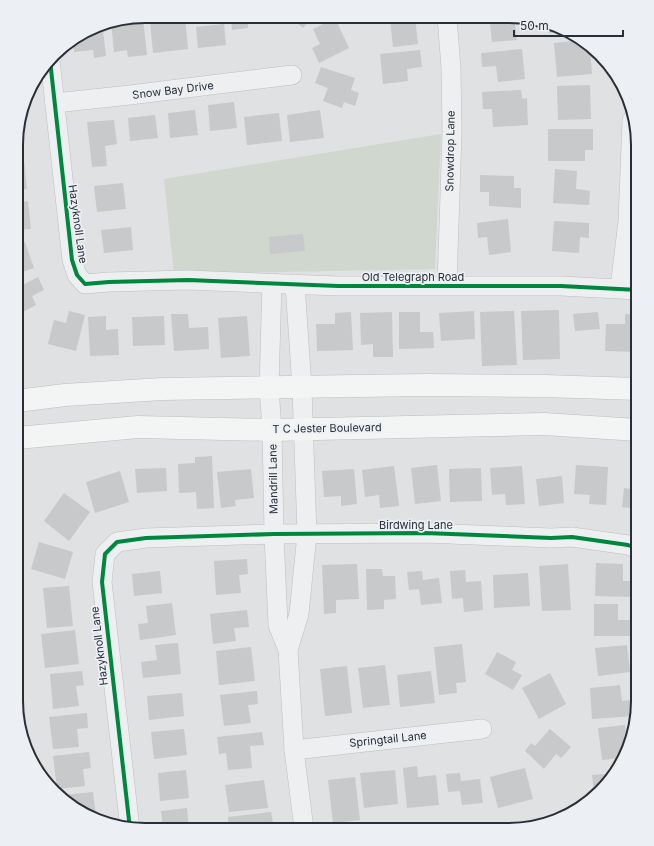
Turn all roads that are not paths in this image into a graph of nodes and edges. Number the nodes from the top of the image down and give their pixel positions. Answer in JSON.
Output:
{"nodes":[{"id":1,"x":447,"y":23,"type":"edge"},
{"id":2,"x":51,"y":67,"type":"edge"},
{"id":3,"x":292,"y":75,"type":"dead end"},
{"id":4,"x":55,"y":103,"type":"junction"},
{"id":5,"x":631,"y":145,"type":"edge"},
{"id":6,"x":188,"y":280,"type":"joint"},
{"id":7,"x":272,"y":284,"type":"junction"},
{"id":8,"x":295,"y":284,"type":"junction"},
{"id":9,"x":447,"y":285,"type":"junction"},
{"id":10,"x":629,"y":289,"type":"edge"},
{"id":11,"x":269,"y":387,"type":"junction"},
{"id":12,"x":302,"y":388,"type":"junction"},
{"id":13,"x":631,"y":389,"type":"edge"},
{"id":14,"x":23,"y":400,"type":"edge"},
{"id":15,"x":304,"y":429,"type":"junction"},
{"id":16,"x":272,"y":430,"type":"junction"},
{"id":17,"x":631,"y":430,"type":"edge"},
{"id":18,"x":23,"y":437,"type":"edge"},
{"id":19,"x":274,"y":534,"type":"junction"},
{"id":20,"x":307,"y":534,"type":"junction"},
{"id":21,"x":192,"y":537,"type":"joint"},
{"id":22,"x":631,"y":546,"type":"edge"},
{"id":23,"x":288,"y":650,"type":"junction"},
{"id":24,"x":482,"y":728,"type":"dead end"},
{"id":25,"x":294,"y":750,"type":"junction"},
{"id":26,"x":129,"y":822,"type":"edge"},
{"id":27,"x":303,"y":823,"type":"edge"}],
"edges":[{"from":1,"to":9,"type":"street","name":"Snowdrop Lane"},
{"from":2,"to":4,"type":"street","name":"Hazyknoll Lane"},
{"from":3,"to":4,"type":"street","name":"Snow Bay Drive"},
{"from":4,"to":6,"type":"street","name":"Hazyknoll Lane"},
{"from":5,"to":10,"type":"street"},
{"from":6,"to":7,"type":"street","name":"Old Telegraph Road"},
{"from":7,"to":8,"type":"street","name":"Old Telegraph Road"},
{"from":7,"to":11,"type":"street","name":"Mandrill Lane"},
{"from":8,"to":9,"type":"street","name":"Old Telegraph Road"},
{"from":8,"to":12,"type":"street","name":"Mandrill Lane"},
{"from":9,"to":10,"type":"street","name":"Old Telegraph Road"},
{"from":11,"to":12,"type":"main road"},
{"from":11,"to":14,"type":"main road"},
{"from":11,"to":16,"type":"street","name":"Mandrill Lane"},
{"from":12,"to":13,"type":"main road"},
{"from":12,"to":15,"type":"street","name":"Mandrill Lane"},
{"from":15,"to":16,"type":"main road","name":"T C Jester Boulevard"},
{"from":15,"to":17,"type":"main road","name":"T C Jester Boulevard"},
{"from":15,"to":20,"type":"street","name":"Mandrill Lane"},
{"from":16,"to":18,"type":"main road","name":"T C Jester Boulevard"},
{"from":16,"to":19,"type":"street","name":"Mandrill Lane"},
{"from":19,"to":20,"type":"street","name":"Birdwing Lane"},
{"from":19,"to":21,"type":"street","name":"Birdwing Lane"},
{"from":19,"to":23,"type":"street","name":"Mandrill Lane"},
{"from":20,"to":22,"type":"street","name":"Birdwing Lane"},
{"from":20,"to":23,"type":"street","name":"Mandrill Lane"},
{"from":21,"to":26,"type":"street","name":"Hazyknoll Lane"},
{"from":23,"to":25,"type":"street","name":"Mandrill Lane"},
{"from":24,"to":25,"type":"street","name":"Springtail Lane"},
{"from":25,"to":27,"type":"street","name":"Mandrill Lane"}]}
